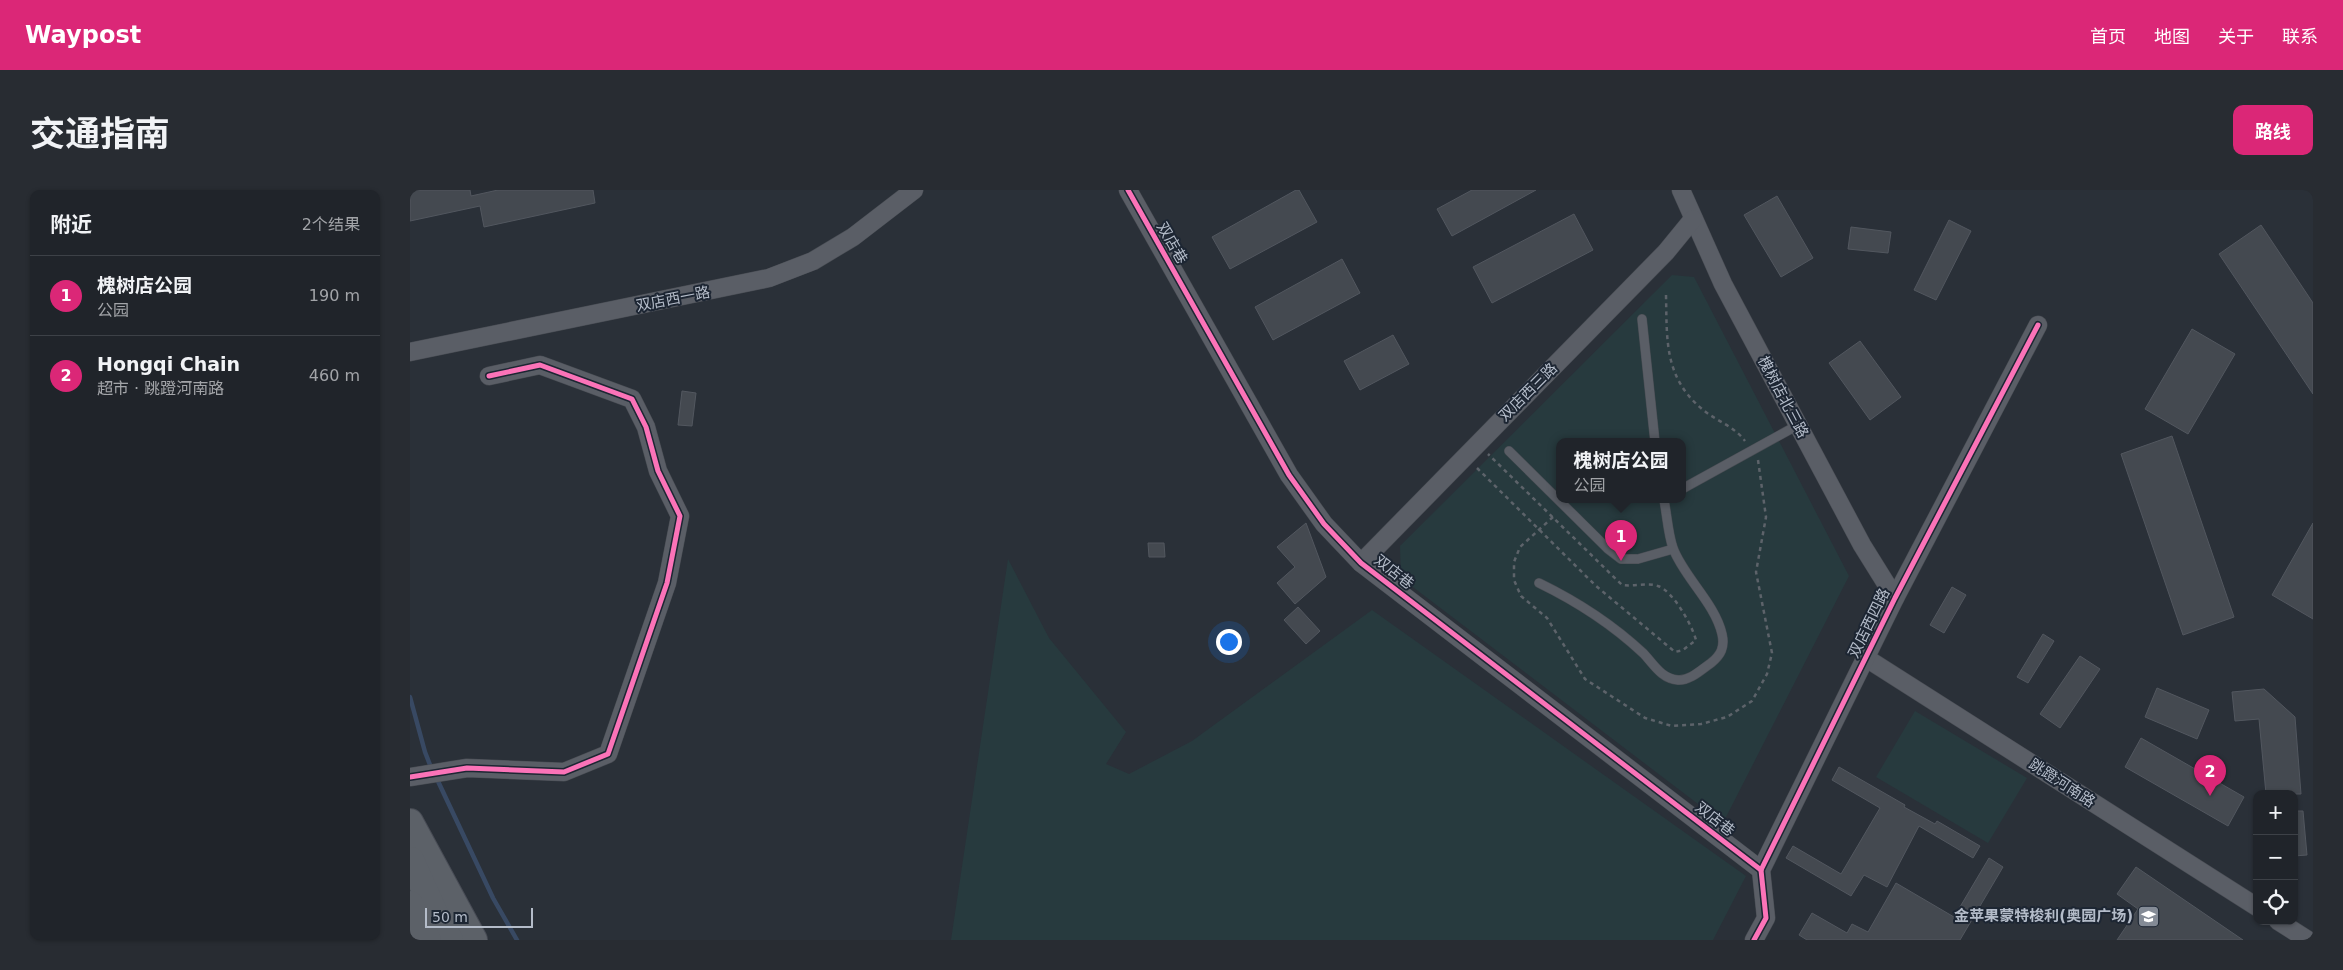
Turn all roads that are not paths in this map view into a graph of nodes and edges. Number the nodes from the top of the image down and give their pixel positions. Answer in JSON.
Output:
{"nodes":[{"id":1,"x":914,"y":190,"type":"edge"},
{"id":2,"x":1128,"y":190,"type":"edge"},
{"id":3,"x":1681,"y":190,"type":"edge"},
{"id":4,"x":1693,"y":219,"type":"junction"},
{"id":5,"x":1642,"y":319,"type":"dead end"},
{"id":6,"x":2038,"y":325,"type":"dead end"},
{"id":7,"x":410,"y":352,"type":"edge"},
{"id":8,"x":489,"y":376,"type":"dead end"},
{"id":9,"x":1798,"y":425,"type":"junction"},
{"id":10,"x":1655,"y":438,"type":"edge"},
{"id":11,"x":1509,"y":451,"type":"dead end"},
{"id":12,"x":1686,"y":487,"type":"edge"},
{"id":13,"x":1556,"y":498,"type":"edge"},
{"id":14,"x":1562,"y":503,"type":"edge"},
{"id":15,"x":1665,"y":503,"type":"edge"},
{"id":16,"x":1673,"y":549,"type":"junction"},
{"id":17,"x":1361,"y":563,"type":"junction"},
{"id":18,"x":1539,"y":583,"type":"dead end"},
{"id":19,"x":1895,"y":598,"type":"junction"},
{"id":20,"x":1866,"y":658,"type":"junction"},
{"id":21,"x":426,"y":774,"type":"edge"},
{"id":22,"x":411,"y":838,"type":"edge"},
{"id":23,"x":1761,"y":870,"type":"junction"},
{"id":24,"x":410,"y":904,"type":"edge"},
{"id":25,"x":2253,"y":905,"type":"edge"},
{"id":26,"x":2284,"y":925,"type":"edge"},
{"id":27,"x":428,"y":940,"type":"edge"},
{"id":28,"x":450,"y":940,"type":"edge"},
{"id":29,"x":474,"y":940,"type":"edge"},
{"id":30,"x":1754,"y":940,"type":"edge"},
{"id":31,"x":2308,"y":940,"type":"edge"}],
"edges":[{"from":1,"to":7,"type":"street","name":"双店西一路"},
{"from":2,"to":17,"type":"street","name":"双店巷"},
{"from":3,"to":4,"type":"street","name":"槐树店北三路"},
{"from":4,"to":9,"type":"street","name":"槐树店北三路"},
{"from":4,"to":17,"type":"street","name":"双店西三路"},
{"from":5,"to":10,"type":"lane"},
{"from":6,"to":19,"type":"street","name":"双店西四路"},
{"from":8,"to":21,"type":"street"},
{"from":9,"to":12,"type":"lane"},
{"from":9,"to":19,"type":"street","name":"槐树店北三路"},
{"from":11,"to":13,"type":"lane"},
{"from":14,"to":16,"type":"lane"},
{"from":15,"to":16,"type":"lane"},
{"from":16,"to":18,"type":"lane"},
{"from":17,"to":23,"type":"street","name":"双店巷"},
{"from":19,"to":20,"type":"street","name":"双店西四路"},
{"from":20,"to":23,"type":"street","name":"双店西四路"},
{"from":20,"to":25,"type":"street","name":"跳蹬河南路"},
{"from":22,"to":28,"type":"main road"},
{"from":22,"to":29,"type":"main road"},
{"from":23,"to":30,"type":"street"},
{"from":24,"to":27,"type":"main road"},
{"from":26,"to":31,"type":"street"}]}
